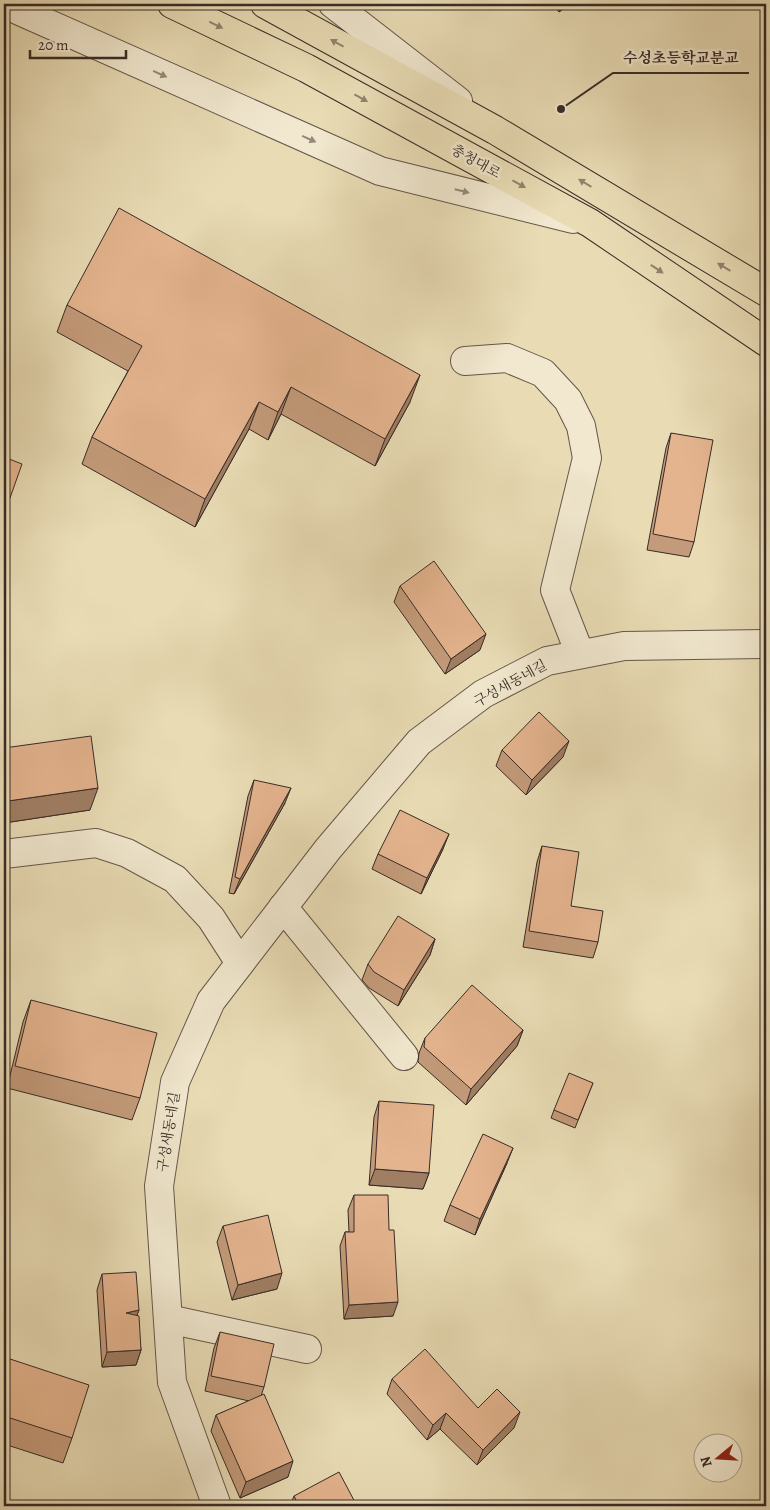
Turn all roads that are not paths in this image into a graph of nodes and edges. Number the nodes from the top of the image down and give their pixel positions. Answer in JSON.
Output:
{"nodes":[{"id":1,"x":4,"y":4,"type":"edge"},
{"id":2,"x":172,"y":4,"type":"edge"},
{"id":3,"x":265,"y":4,"type":"edge"},
{"id":4,"x":333,"y":4,"type":"edge"},
{"id":5,"x":495,"y":130,"type":"junction"},
{"id":6,"x":590,"y":223,"type":"junction"},
{"id":7,"x":766,"y":292,"type":"edge"},
{"id":8,"x":766,"y":342,"type":"edge"},
{"id":9,"x":465,"y":361,"type":"dead end"},
{"id":10,"x":766,"y":644,"type":"edge"},
{"id":11,"x":580,"y":654,"type":"junction"},
{"id":12,"x":4,"y":854,"type":"edge"},
{"id":13,"x":283,"y":907,"type":"junction"},
{"id":14,"x":240,"y":963,"type":"junction"},
{"id":15,"x":404,"y":1056,"type":"dead end"},
{"id":16,"x":168,"y":1319,"type":"junction"},
{"id":17,"x":307,"y":1349,"type":"dead end"},
{"id":18,"x":217,"y":1506,"type":"edge"}],
"edges":[{"from":1,"to":6,"type":"street","one_way":true},
{"from":2,"to":6,"type":"main road","name":"충청대로","one_way":true},
{"from":5,"to":3,"type":"main road","one_way":true},
{"from":4,"to":5,"type":"street"},
{"from":7,"to":5,"type":"main road","one_way":true},
{"from":6,"to":8,"type":"main road","name":"충청대로","one_way":true},
{"from":9,"to":11,"type":"street"},
{"from":10,"to":11,"type":"street","name":"구성새동네길"},
{"from":11,"to":13,"type":"street","name":"구성새동네길"},
{"from":12,"to":14,"type":"street"},
{"from":13,"to":14,"type":"street","name":"구성새동네길"},
{"from":13,"to":15,"type":"street"},
{"from":14,"to":16,"type":"street","name":"구성새동네길"},
{"from":16,"to":17,"type":"street"},
{"from":16,"to":18,"type":"street","name":"구성새동네길"}]}
